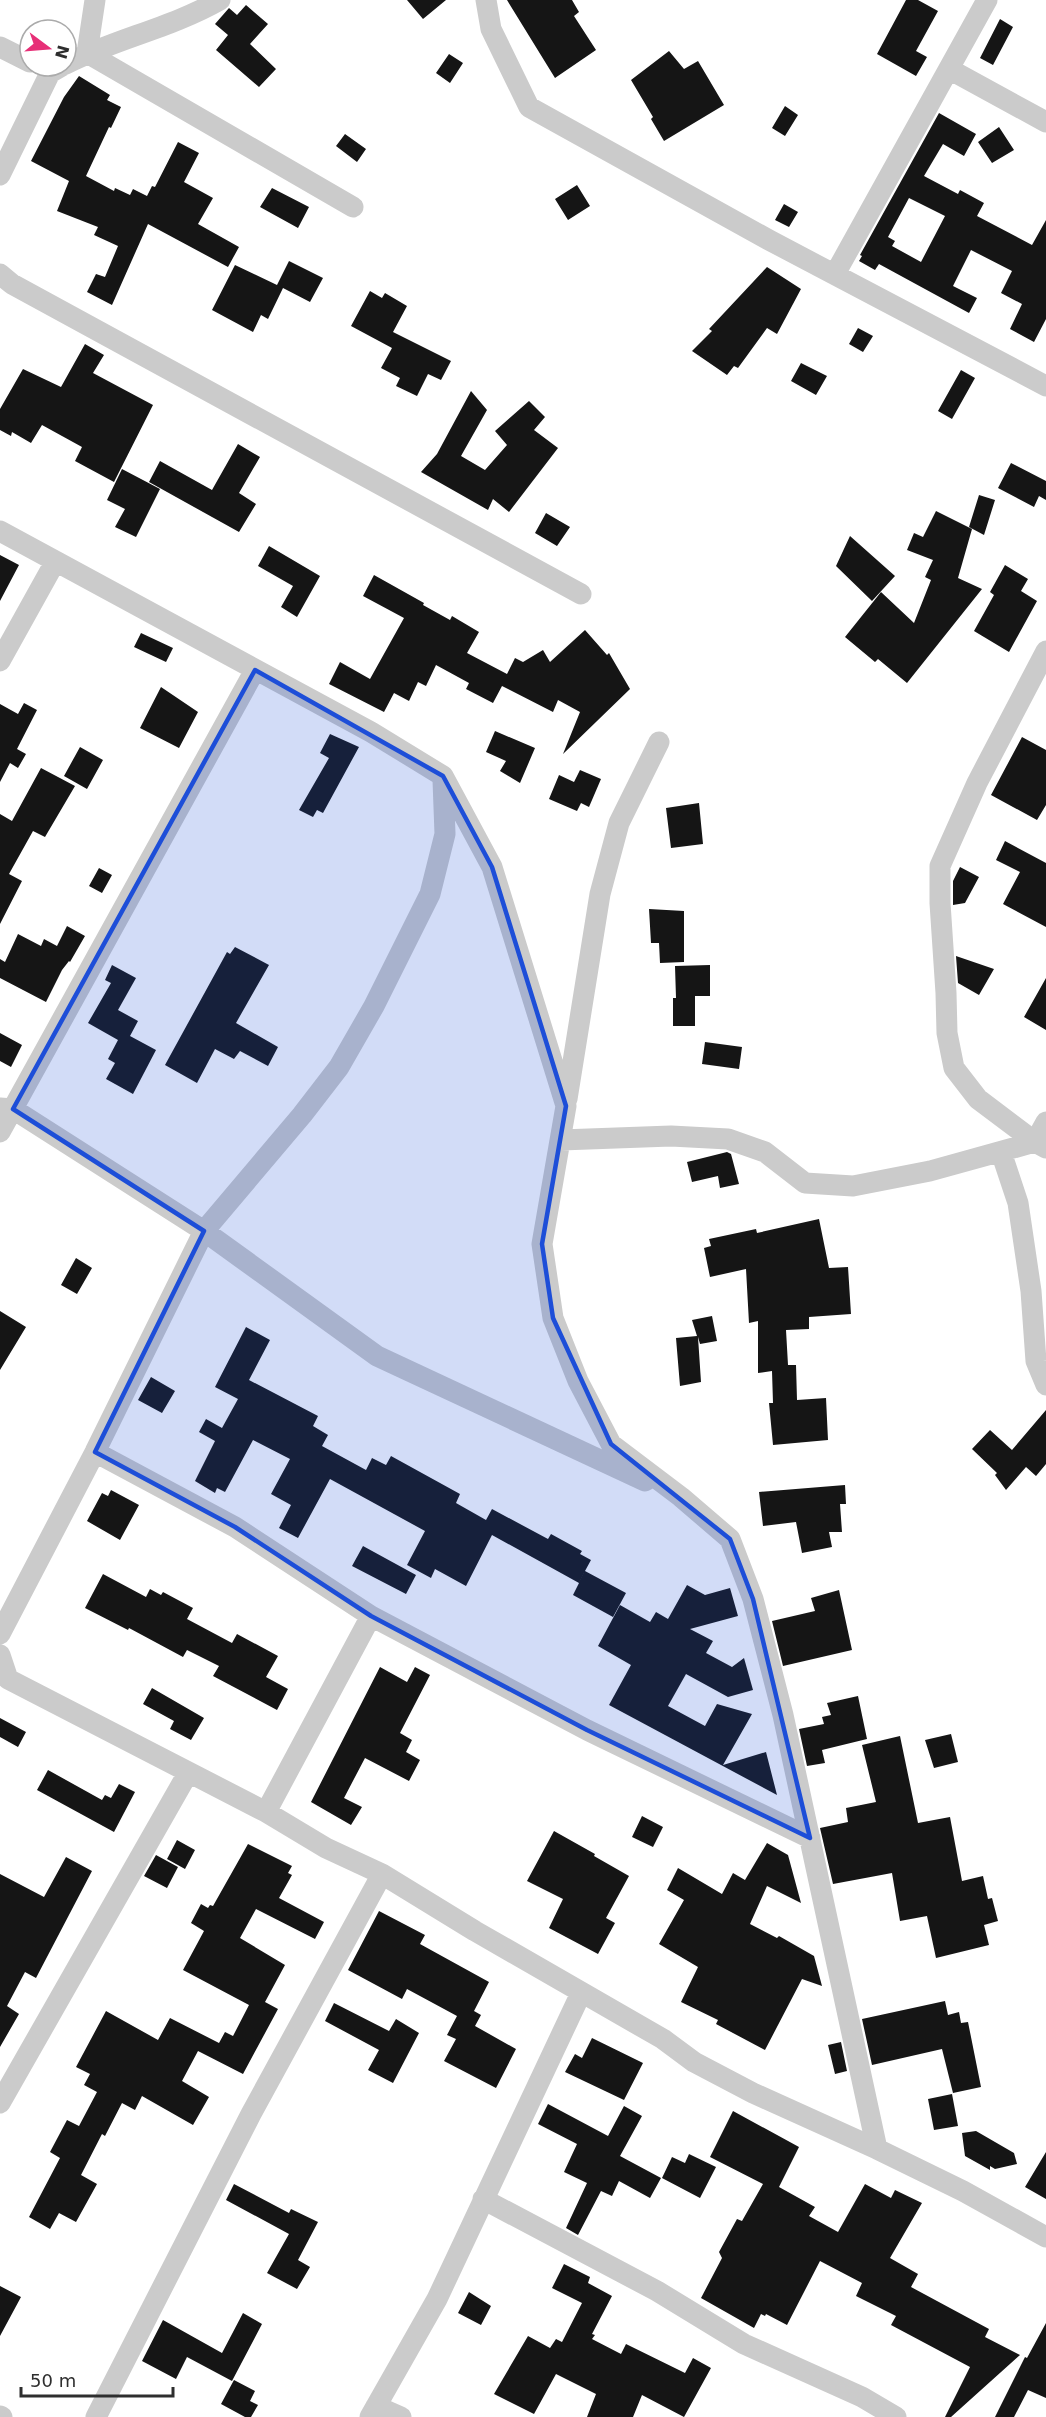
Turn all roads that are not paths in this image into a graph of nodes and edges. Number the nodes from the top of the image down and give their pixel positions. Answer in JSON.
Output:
{"nodes":[{"id":1,"x":95,"y":0,"type":"edge"},
{"id":2,"x":219,"y":0,"type":"edge"},
{"id":3,"x":486,"y":0,"type":"edge"},
{"id":4,"x":987,"y":0,"type":"edge"},
{"id":5,"x":0,"y":47,"type":"edge"},
{"id":6,"x":87,"y":53,"type":"junction"},
{"id":7,"x":18,"y":56,"type":"edge"},
{"id":8,"x":78,"y":57,"type":"edge"},
{"id":9,"x":949,"y":69,"type":"junction"},
{"id":10,"x":48,"y":78,"type":"edge"},
{"id":11,"x":1046,"y":122,"type":"edge"},
{"id":12,"x":0,"y":175,"type":"edge"},
{"id":13,"x":353,"y":207,"type":"dead end"},
{"id":14,"x":0,"y":274,"type":"edge"},
{"id":15,"x":835,"y":274,"type":"junction"},
{"id":16,"x":1046,"y":386,"type":"edge"},
{"id":17,"x":0,"y":531,"type":"edge"},
{"id":18,"x":56,"y":562,"type":"junction"},
{"id":19,"x":581,"y":594,"type":"dead end"},
{"id":20,"x":1046,"y":651,"type":"edge"},
{"id":21,"x":0,"y":661,"type":"edge"},
{"id":22,"x":255,"y":670,"type":"junction"},
{"id":23,"x":659,"y":742,"type":"dead end"},
{"id":24,"x":443,"y":776,"type":"junction"},
{"id":25,"x":566,"y":1106,"type":"junction"},
{"id":26,"x":6,"y":1108,"type":"edge"},
{"id":27,"x":1046,"y":1122,"type":"edge"},
{"id":28,"x":0,"y":1132,"type":"edge"},
{"id":29,"x":561,"y":1140,"type":"junction"},
{"id":30,"x":1040,"y":1145,"type":"edge"},
{"id":31,"x":1001,"y":1152,"type":"junction"},
{"id":32,"x":204,"y":1231,"type":"junction"},
{"id":33,"x":1046,"y":1385,"type":"edge"},
{"id":34,"x":95,"y":1452,"type":"junction"},
{"id":35,"x":681,"y":1497,"type":"junction"},
{"id":36,"x":371,"y":1616,"type":"junction"},
{"id":37,"x":0,"y":1634,"type":"edge"},
{"id":38,"x":0,"y":1655,"type":"edge"},
{"id":39,"x":188,"y":1773,"type":"junction"},
{"id":40,"x":266,"y":1812,"type":"junction"},
{"id":41,"x":810,"y":1838,"type":"junction"},
{"id":42,"x":382,"y":1874,"type":"junction"},
{"id":43,"x":581,"y":1993,"type":"junction"},
{"id":44,"x":0,"y":2103,"type":"edge"},
{"id":45,"x":877,"y":2149,"type":"junction"},
{"id":46,"x":483,"y":2199,"type":"junction"},
{"id":47,"x":1046,"y":2237,"type":"edge"},
{"id":48,"x":373,"y":2412,"type":"edge"},
{"id":49,"x":96,"y":2417,"type":"edge"},
{"id":50,"x":400,"y":2417,"type":"edge"},
{"id":51,"x":896,"y":2417,"type":"edge"}],
"edges":[{"from":1,"to":6,"type":"street"},
{"from":2,"to":6,"type":"street"},
{"from":3,"to":15,"type":"street"},
{"from":4,"to":9,"type":"street"},
{"from":5,"to":7,"type":"street"},
{"from":6,"to":8,"type":"street"},
{"from":6,"to":13,"type":"street"},
{"from":9,"to":11,"type":"street"},
{"from":9,"to":15,"type":"street"},
{"from":10,"to":12,"type":"street"},
{"from":14,"to":19,"type":"street"},
{"from":15,"to":16,"type":"street"},
{"from":17,"to":18,"type":"street"},
{"from":18,"to":21,"type":"street"},
{"from":18,"to":22,"type":"street"},
{"from":20,"to":30,"type":"street"},
{"from":22,"to":24,"type":"street"},
{"from":22,"to":26,"type":"street"},
{"from":23,"to":25,"type":"street"},
{"from":24,"to":25,"type":"street"},
{"from":24,"to":32,"type":"street"},
{"from":25,"to":29,"type":"street"},
{"from":26,"to":28,"type":"street"},
{"from":26,"to":32,"type":"street"},
{"from":27,"to":30,"type":"street"},
{"from":29,"to":31,"type":"street"},
{"from":29,"to":35,"type":"street"},
{"from":30,"to":31,"type":"street"},
{"from":31,"to":33,"type":"street"},
{"from":32,"to":34,"type":"street"},
{"from":32,"to":35,"type":"street"},
{"from":34,"to":36,"type":"street"},
{"from":34,"to":37,"type":"street"},
{"from":35,"to":41,"type":"street"},
{"from":36,"to":40,"type":"street"},
{"from":36,"to":41,"type":"street"},
{"from":38,"to":39,"type":"street"},
{"from":39,"to":40,"type":"street"},
{"from":39,"to":44,"type":"street"},
{"from":40,"to":42,"type":"street"},
{"from":41,"to":45,"type":"street"},
{"from":42,"to":43,"type":"street"},
{"from":42,"to":49,"type":"street"},
{"from":43,"to":45,"type":"street"},
{"from":43,"to":46,"type":"street"},
{"from":45,"to":47,"type":"street"},
{"from":46,"to":48,"type":"street"},
{"from":46,"to":51,"type":"street"},
{"from":48,"to":50,"type":"street"}]}
